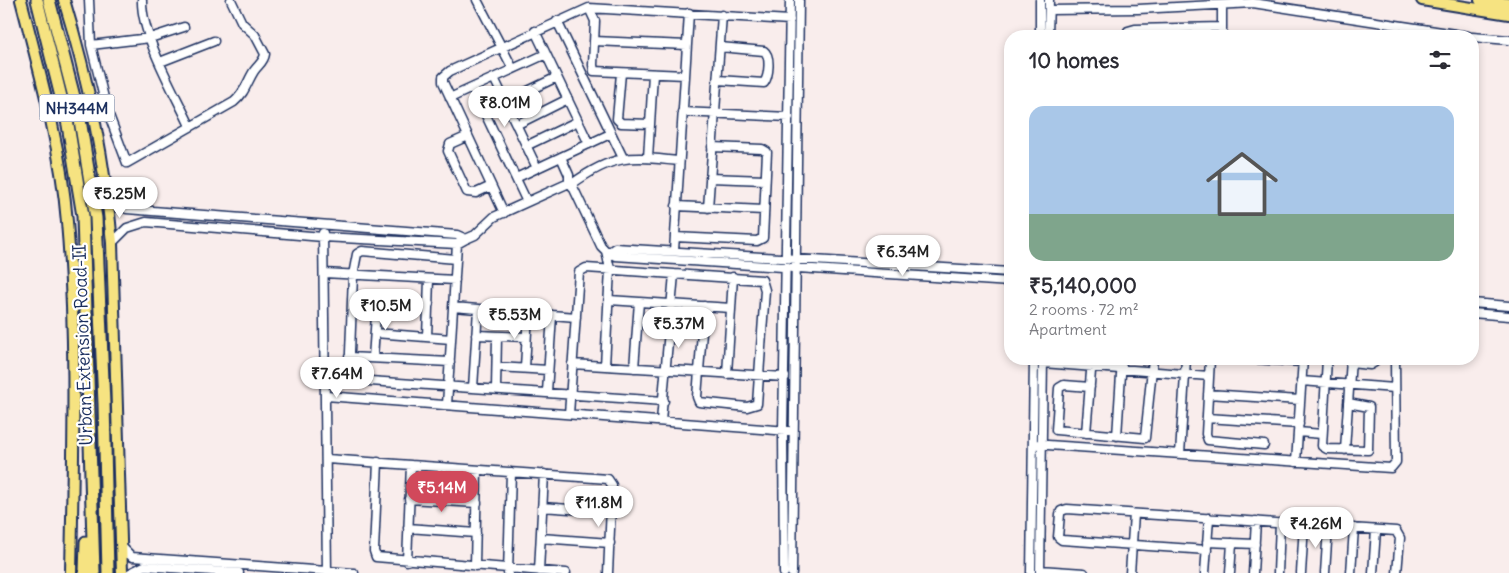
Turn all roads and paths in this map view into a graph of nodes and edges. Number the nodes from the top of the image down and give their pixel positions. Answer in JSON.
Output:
{"nodes":[{"id":1,"x":22,"y":0,"type":"edge"},
{"id":2,"x":37,"y":0,"type":"edge"},
{"id":3,"x":50,"y":0,"type":"edge"},
{"id":4,"x":64,"y":0,"type":"edge"},
{"id":5,"x":89,"y":0,"type":"edge"},
{"id":6,"x":142,"y":0,"type":"edge"},
{"id":7,"x":231,"y":0,"type":"edge"},
{"id":8,"x":477,"y":0,"type":"edge"},
{"id":9,"x":790,"y":0,"type":"edge"},
{"id":10,"x":799,"y":0,"type":"edge"},
{"id":11,"x":1040,"y":0,"type":"edge"},
{"id":12,"x":1049,"y":0,"type":"edge"},
{"id":13,"x":1422,"y":0,"type":"edge"},
{"id":14,"x":1480,"y":0,"type":"edge"},
{"id":15,"x":1509,"y":4,"type":"edge"},
{"id":16,"x":1222,"y":5,"type":"junction"},
{"id":17,"x":1467,"y":5,"type":"edge"},
{"id":18,"x":589,"y":8,"type":"junction"},
{"id":19,"x":1049,"y":10,"type":"junction"},
{"id":20,"x":689,"y":13,"type":"junction"},
{"id":21,"x":1509,"y":14,"type":"edge"},
{"id":22,"x":722,"y":15,"type":"junction"},
{"id":23,"x":790,"y":20,"type":"junction"},
{"id":24,"x":557,"y":21,"type":"junction"},
{"id":25,"x":184,"y":27,"type":"dead end"},
{"id":26,"x":1222,"y":27,"type":"joint"},
{"id":27,"x":1040,"y":30,"type":"edge"},
{"id":28,"x":1048,"y":30,"type":"edge"},
{"id":29,"x":1202,"y":30,"type":"edge"},
{"id":30,"x":1398,"y":30,"type":"edge"},
{"id":31,"x":535,"y":31,"type":"junction"},
{"id":32,"x":150,"y":38,"type":"junction"},
{"id":33,"x":1479,"y":38,"type":"edge"},
{"id":34,"x":1509,"y":40,"type":"edge"},
{"id":35,"x":594,"y":41,"type":"junction"},
{"id":36,"x":214,"y":42,"type":"dead end"},
{"id":37,"x":91,"y":45,"type":"junction"},
{"id":38,"x":687,"y":45,"type":"junction"},
{"id":39,"x":503,"y":46,"type":"junction"},
{"id":40,"x":720,"y":48,"type":"junction"},
{"id":41,"x":546,"y":54,"type":"junction"},
{"id":42,"x":160,"y":62,"type":"junction"},
{"id":43,"x":513,"y":69,"type":"junction"},
{"id":44,"x":621,"y":73,"type":"junction"},
{"id":45,"x":653,"y":74,"type":"junction"},
{"id":46,"x":685,"y":75,"type":"junction"},
{"id":47,"x":557,"y":77,"type":"junction"},
{"id":48,"x":494,"y":78,"type":"junction"},
{"id":49,"x":718,"y":80,"type":"junction"},
{"id":50,"x":473,"y":88,"type":"junction"},
{"id":51,"x":450,"y":98,"type":"junction"},
{"id":52,"x":568,"y":99,"type":"junction"},
{"id":53,"x":505,"y":102,"type":"junction"},
{"id":54,"x":682,"y":112,"type":"junction"},
{"id":55,"x":715,"y":113,"type":"junction"},
{"id":56,"x":789,"y":117,"type":"junction"},
{"id":57,"x":578,"y":121,"type":"junction"},
{"id":58,"x":650,"y":124,"type":"junction"},
{"id":59,"x":516,"y":125,"type":"junction"},
{"id":60,"x":190,"y":126,"type":"junction"},
{"id":61,"x":610,"y":134,"type":"junction"},
{"id":62,"x":468,"y":136,"type":"junction"},
{"id":63,"x":589,"y":144,"type":"junction"},
{"id":64,"x":526,"y":146,"type":"junction"},
{"id":65,"x":712,"y":147,"type":"junction"},
{"id":66,"x":561,"y":157,"type":"junction"},
{"id":67,"x":623,"y":158,"type":"junction"},
{"id":68,"x":648,"y":158,"type":"junction"},
{"id":69,"x":679,"y":160,"type":"junction"},
{"id":70,"x":537,"y":168,"type":"junction"},
{"id":71,"x":516,"y":178,"type":"junction"},
{"id":72,"x":710,"y":178,"type":"junction"},
{"id":73,"x":765,"y":180,"type":"junction"},
{"id":74,"x":571,"y":184,"type":"junction"},
{"id":75,"x":491,"y":186,"type":"junction"},
{"id":76,"x":108,"y":197,"type":"junction"},
{"id":77,"x":527,"y":202,"type":"junction"},
{"id":78,"x":676,"y":206,"type":"junction"},
{"id":79,"x":708,"y":208,"type":"junction"},
{"id":80,"x":764,"y":210,"type":"junction"},
{"id":81,"x":504,"y":213,"type":"junction"},
{"id":82,"x":323,"y":225,"type":"junction"},
{"id":83,"x":323,"y":237,"type":"junction"},
{"id":84,"x":675,"y":237,"type":"junction"},
{"id":85,"x":466,"y":239,"type":"junction"},
{"id":86,"x":112,"y":243,"type":"junction"},
{"id":87,"x":457,"y":244,"type":"junction"},
{"id":88,"x":608,"y":251,"type":"junction"},
{"id":89,"x":674,"y":251,"type":"junction"},
{"id":90,"x":786,"y":258,"type":"junction"},
{"id":91,"x":796,"y":258,"type":"junction"},
{"id":92,"x":456,"y":259,"type":"junction"},
{"id":93,"x":786,"y":267,"type":"junction"},
{"id":94,"x":796,"y":268,"type":"junction"},
{"id":95,"x":610,"y":269,"type":"junction"},
{"id":96,"x":1004,"y":272,"type":"edge"},
{"id":97,"x":324,"y":273,"type":"junction"},
{"id":98,"x":674,"y":274,"type":"junction"},
{"id":99,"x":353,"y":275,"type":"junction"},
{"id":100,"x":733,"y":277,"type":"junction"},
{"id":101,"x":429,"y":279,"type":"junction"},
{"id":102,"x":454,"y":280,"type":"junction"},
{"id":103,"x":1004,"y":282,"type":"edge"},
{"id":104,"x":352,"y":299,"type":"junction"},
{"id":105,"x":609,"y":300,"type":"junction"},
{"id":106,"x":377,"y":301,"type":"junction"},
{"id":107,"x":639,"y":302,"type":"junction"},
{"id":108,"x":428,"y":304,"type":"junction"},
{"id":109,"x":671,"y":304,"type":"junction"},
{"id":110,"x":1479,"y":304,"type":"edge"},
{"id":111,"x":704,"y":306,"type":"junction"},
{"id":112,"x":1509,"y":306,"type":"edge"},
{"id":113,"x":453,"y":307,"type":"junction"},
{"id":114,"x":731,"y":308,"type":"junction"},
{"id":115,"x":478,"y":309,"type":"junction"},
{"id":116,"x":528,"y":313,"type":"junction"},
{"id":117,"x":1479,"y":314,"type":"edge"},
{"id":118,"x":552,"y":315,"type":"junction"},
{"id":119,"x":1509,"y":316,"type":"edge"},
{"id":120,"x":576,"y":317,"type":"junction"},
{"id":121,"x":375,"y":333,"type":"junction"},
{"id":122,"x":476,"y":335,"type":"junction"},
{"id":123,"x":497,"y":336,"type":"junction"},
{"id":124,"x":427,"y":337,"type":"junction"},
{"id":125,"x":526,"y":338,"type":"junction"},
{"id":126,"x":451,"y":339,"type":"junction"},
{"id":127,"x":349,"y":357,"type":"junction"},
{"id":128,"x":373,"y":358,"type":"junction"},
{"id":129,"x":450,"y":362,"type":"junction"},
{"id":130,"x":572,"y":364,"type":"junction"},
{"id":131,"x":1034,"y":365,"type":"edge"},
{"id":132,"x":1043,"y":365,"type":"edge"},
{"id":133,"x":1091,"y":365,"type":"edge"},
{"id":134,"x":1101,"y":365,"type":"edge"},
{"id":135,"x":1122,"y":365,"type":"edge"},
{"id":136,"x":1153,"y":365,"type":"edge"},
{"id":137,"x":1186,"y":365,"type":"edge"},
{"id":138,"x":1210,"y":365,"type":"edge"},
{"id":139,"x":1303,"y":365,"type":"edge"},
{"id":140,"x":1327,"y":365,"type":"edge"},
{"id":141,"x":1351,"y":365,"type":"edge"},
{"id":142,"x":1395,"y":365,"type":"edge"},
{"id":143,"x":604,"y":366,"type":"junction"},
{"id":144,"x":497,"y":367,"type":"junction"},
{"id":145,"x":525,"y":368,"type":"junction"},
{"id":146,"x":634,"y":368,"type":"junction"},
{"id":147,"x":1122,"y":369,"type":"junction"},
{"id":148,"x":548,"y":370,"type":"junction"},
{"id":149,"x":666,"y":370,"type":"junction"},
{"id":150,"x":699,"y":372,"type":"junction"},
{"id":151,"x":1152,"y":372,"type":"junction"},
{"id":152,"x":727,"y":374,"type":"junction"},
{"id":153,"x":1185,"y":374,"type":"junction"},
{"id":154,"x":758,"y":376,"type":"junction"},
{"id":155,"x":1209,"y":376,"type":"junction"},
{"id":156,"x":786,"y":377,"type":"junction"},
{"id":157,"x":1302,"y":381,"type":"junction"},
{"id":158,"x":1326,"y":382,"type":"junction"},
{"id":159,"x":1349,"y":384,"type":"junction"},
{"id":160,"x":448,"y":386,"type":"junction"},
{"id":161,"x":1090,"y":387,"type":"junction"},
{"id":162,"x":473,"y":388,"type":"junction"},
{"id":163,"x":1395,"y":388,"type":"junction"},
{"id":164,"x":496,"y":389,"type":"junction"},
{"id":165,"x":547,"y":392,"type":"junction"},
{"id":166,"x":570,"y":394,"type":"junction"},
{"id":167,"x":1208,"y":394,"type":"junction"},
{"id":168,"x":326,"y":396,"type":"junction"},
{"id":169,"x":1300,"y":400,"type":"junction"},
{"id":170,"x":664,"y":401,"type":"junction"},
{"id":171,"x":1348,"y":403,"type":"junction"},
{"id":172,"x":447,"y":405,"type":"junction"},
{"id":173,"x":569,"y":414,"type":"junction"},
{"id":174,"x":1207,"y":418,"type":"junction"},
{"id":175,"x":661,"y":421,"type":"junction"},
{"id":176,"x":1298,"y":424,"type":"junction"},
{"id":177,"x":783,"y":430,"type":"junction"},
{"id":178,"x":792,"y":431,"type":"junction"},
{"id":179,"x":1298,"y":432,"type":"junction"},
{"id":180,"x":1086,"y":433,"type":"junction"},
{"id":181,"x":1322,"y":434,"type":"junction"},
{"id":182,"x":1117,"y":436,"type":"junction"},
{"id":183,"x":1033,"y":444,"type":"junction"},
{"id":184,"x":1042,"y":444,"type":"junction"},
{"id":185,"x":1264,"y":444,"type":"dead end"},
{"id":186,"x":1345,"y":450,"type":"junction"},
{"id":187,"x":1180,"y":454,"type":"junction"},
{"id":188,"x":327,"y":459,"type":"junction"},
{"id":189,"x":378,"y":462,"type":"junction"},
{"id":190,"x":1296,"y":462,"type":"junction"},
{"id":191,"x":411,"y":465,"type":"junction"},
{"id":192,"x":477,"y":470,"type":"junction"},
{"id":193,"x":511,"y":472,"type":"junction"},
{"id":194,"x":544,"y":474,"type":"junction"},
{"id":195,"x":409,"y":499,"type":"junction"},
{"id":196,"x":476,"y":503,"type":"junction"},
{"id":197,"x":542,"y":507,"type":"junction"},
{"id":198,"x":611,"y":512,"type":"junction"},
{"id":199,"x":1134,"y":514,"type":"junction"},
{"id":200,"x":1208,"y":518,"type":"junction"},
{"id":201,"x":92,"y":521,"type":"junction"},
{"id":202,"x":1256,"y":521,"type":"junction"},
{"id":203,"x":1280,"y":523,"type":"junction"},
{"id":204,"x":1304,"y":525,"type":"junction"},
{"id":205,"x":1328,"y":527,"type":"junction"},
{"id":206,"x":408,"y":528,"type":"junction"},
{"id":207,"x":1354,"y":528,"type":"junction"},
{"id":208,"x":1376,"y":530,"type":"junction"},
{"id":209,"x":476,"y":533,"type":"junction"},
{"id":210,"x":541,"y":538,"type":"junction"},
{"id":211,"x":610,"y":543,"type":"junction"},
{"id":212,"x":1232,"y":543,"type":"junction"},
{"id":213,"x":1132,"y":544,"type":"junction"},
{"id":214,"x":1255,"y":544,"type":"junction"},
{"id":215,"x":121,"y":546,"type":"junction"},
{"id":216,"x":1207,"y":546,"type":"junction"},
{"id":217,"x":407,"y":561,"type":"junction"},
{"id":218,"x":475,"y":566,"type":"junction"},
{"id":219,"x":71,"y":571,"type":"edge"},
{"id":220,"x":508,"y":571,"type":"edge"},
{"id":221,"x":539,"y":571,"type":"junction"},
{"id":222,"x":327,"y":572,"type":"edge"},
{"id":223,"x":1040,"y":572,"type":"edge"},
{"id":224,"x":85,"y":573,"type":"edge"},
{"id":225,"x":94,"y":573,"type":"edge"},
{"id":226,"x":108,"y":573,"type":"edge"},
{"id":227,"x":122,"y":573,"type":"edge"},
{"id":228,"x":130,"y":573,"type":"edge"},
{"id":229,"x":239,"y":573,"type":"edge"},
{"id":230,"x":354,"y":573,"type":"edge"},
{"id":231,"x":566,"y":573,"type":"edge"},
{"id":232,"x":608,"y":573,"type":"edge"},
{"id":233,"x":784,"y":573,"type":"edge"},
{"id":234,"x":792,"y":573,"type":"edge"},
{"id":235,"x":1031,"y":573,"type":"edge"},
{"id":236,"x":1084,"y":573,"type":"edge"},
{"id":237,"x":1130,"y":573,"type":"edge"},
{"id":238,"x":1206,"y":573,"type":"edge"},
{"id":239,"x":1230,"y":573,"type":"edge"},
{"id":240,"x":1253,"y":573,"type":"edge"},
{"id":241,"x":1278,"y":573,"type":"edge"},
{"id":242,"x":1301,"y":573,"type":"edge"},
{"id":243,"x":1325,"y":573,"type":"edge"},
{"id":244,"x":1351,"y":573,"type":"edge"},
{"id":245,"x":1374,"y":573,"type":"edge"},
{"id":246,"x":1397,"y":573,"type":"edge"}],
"edges":[{"from":1,"to":219,"type":"main road"},
{"from":2,"to":201,"type":"highway","name":"Urban Extension Road-II","number":"NH344M"},
{"from":3,"to":226,"type":"highway","name":"Urban Extension Road-II","number":"NH344M"},
{"from":4,"to":76,"type":"main road"},
{"from":5,"to":37,"type":"street"},
{"from":6,"to":32,"type":"street"},
{"from":7,"to":60,"type":"street"},
{"from":8,"to":39,"type":"street"},
{"from":9,"to":23,"type":"street"},
{"from":10,"to":91,"type":"street"},
{"from":11,"to":27,"type":"street"},
{"from":12,"to":19,"type":"street"},
{"from":13,"to":17,"type":"main road"},
{"from":14,"to":15,"type":"main road"},
{"from":16,"to":19,"type":"street"},
{"from":16,"to":26,"type":"street"},
{"from":16,"to":30,"type":"street"},
{"from":17,"to":21,"type":"main road"},
{"from":18,"to":20,"type":"street"},
{"from":18,"to":24,"type":"street"},
{"from":18,"to":35,"type":"street"},
{"from":19,"to":28,"type":"street"},
{"from":20,"to":22,"type":"street"},
{"from":20,"to":38,"type":"street"},
{"from":22,"to":23,"type":"street"},
{"from":22,"to":40,"type":"street"},
{"from":23,"to":56,"type":"street"},
{"from":24,"to":31,"type":"street"},
{"from":24,"to":61,"type":"street"},
{"from":25,"to":32,"type":"street"},
{"from":26,"to":29,"type":"street"},
{"from":31,"to":39,"type":"street"},
{"from":31,"to":41,"type":"street"},
{"from":32,"to":37,"type":"street"},
{"from":32,"to":42,"type":"street"},
{"from":33,"to":34,"type":"street"},
{"from":35,"to":38,"type":"street"},
{"from":35,"to":44,"type":"street"},
{"from":36,"to":42,"type":"street"},
{"from":37,"to":60,"type":"street"},
{"from":38,"to":46,"type":"street"},
{"from":39,"to":43,"type":"street"},
{"from":39,"to":51,"type":"street"},
{"from":40,"to":49,"type":"street"},
{"from":40,"to":49,"type":"street"},
{"from":41,"to":43,"type":"street"},
{"from":41,"to":47,"type":"street"},
{"from":42,"to":60,"type":"street"},
{"from":43,"to":48,"type":"street"},
{"from":44,"to":45,"type":"street"},
{"from":44,"to":58,"type":"street"},
{"from":45,"to":46,"type":"street"},
{"from":45,"to":58,"type":"street"},
{"from":46,"to":54,"type":"street"},
{"from":47,"to":52,"type":"street"},
{"from":47,"to":53,"type":"street"},
{"from":48,"to":50,"type":"street"},
{"from":48,"to":53,"type":"street"},
{"from":49,"to":55,"type":"street"},
{"from":50,"to":51,"type":"street"},
{"from":50,"to":71,"type":"street"},
{"from":51,"to":62,"type":"street"},
{"from":52,"to":57,"type":"street"},
{"from":52,"to":59,"type":"street"},
{"from":53,"to":59,"type":"street"},
{"from":54,"to":55,"type":"street"},
{"from":54,"to":69,"type":"street"},
{"from":55,"to":56,"type":"street"},
{"from":55,"to":65,"type":"street"},
{"from":56,"to":90,"type":"street"},
{"from":57,"to":63,"type":"street"},
{"from":57,"to":64,"type":"street"},
{"from":58,"to":68,"type":"street"},
{"from":59,"to":64,"type":"street"},
{"from":61,"to":63,"type":"street"},
{"from":61,"to":67,"type":"street"},
{"from":62,"to":75,"type":"street"},
{"from":62,"to":75,"type":"street"},
{"from":63,"to":66,"type":"street"},
{"from":64,"to":70,"type":"street"},
{"from":65,"to":72,"type":"street"},
{"from":65,"to":73,"type":"street"},
{"from":66,"to":70,"type":"street"},
{"from":66,"to":74,"type":"street"},
{"from":67,"to":68,"type":"street"},
{"from":67,"to":74,"type":"street"},
{"from":68,"to":69,"type":"street"},
{"from":69,"to":78,"type":"street"},
{"from":70,"to":71,"type":"street"},
{"from":71,"to":77,"type":"street"},
{"from":72,"to":73,"type":"street"},
{"from":72,"to":79,"type":"street"},
{"from":73,"to":80,"type":"street"},
{"from":74,"to":77,"type":"street"},
{"from":74,"to":88,"type":"street"},
{"from":75,"to":81,"type":"street"},
{"from":76,"to":82,"type":"street"},
{"from":76,"to":86,"type":"main road"},
{"from":77,"to":81,"type":"street"},
{"from":78,"to":79,"type":"street"},
{"from":78,"to":84,"type":"street"},
{"from":79,"to":80,"type":"street"},
{"from":80,"to":84,"type":"street"},
{"from":81,"to":85,"type":"street"},
{"from":82,"to":83,"type":"street"},
{"from":82,"to":85,"type":"street"},
{"from":83,"to":86,"type":"street"},
{"from":83,"to":87,"type":"street"},
{"from":83,"to":97,"type":"street"},
{"from":84,"to":89,"type":"street"},
{"from":85,"to":87,"type":"street"},
{"from":86,"to":215,"type":"main road"},
{"from":87,"to":92,"type":"street"},
{"from":88,"to":89,"type":"street"},
{"from":88,"to":93,"type":"street"},
{"from":88,"to":95,"type":"street"},
{"from":89,"to":90,"type":"street"},
{"from":90,"to":91,"type":"street"},
{"from":90,"to":93,"type":"street"},
{"from":91,"to":94,"type":"street"},
{"from":91,"to":96,"type":"street"},
{"from":92,"to":99,"type":"street"},
{"from":92,"to":102,"type":"street"},
{"from":93,"to":94,"type":"street"},
{"from":93,"to":156,"type":"street"},
{"from":94,"to":103,"type":"street"},
{"from":94,"to":178,"type":"street"},
{"from":95,"to":98,"type":"street"},
{"from":95,"to":105,"type":"street"},
{"from":95,"to":120,"type":"street"},
{"from":97,"to":99,"type":"street"},
{"from":97,"to":168,"type":"street"},
{"from":98,"to":100,"type":"street"},
{"from":98,"to":109,"type":"street"},
{"from":99,"to":101,"type":"street"},
{"from":99,"to":104,"type":"street"},
{"from":100,"to":114,"type":"street"},
{"from":100,"to":154,"type":"street"},
{"from":101,"to":102,"type":"street"},
{"from":101,"to":108,"type":"street"},
{"from":102,"to":113,"type":"street"},
{"from":104,"to":106,"type":"street"},
{"from":104,"to":127,"type":"street"},
{"from":105,"to":107,"type":"street"},
{"from":105,"to":143,"type":"street"},
{"from":106,"to":108,"type":"street"},
{"from":106,"to":121,"type":"street"},
{"from":107,"to":109,"type":"street"},
{"from":107,"to":146,"type":"street"},
{"from":108,"to":124,"type":"street"},
{"from":109,"to":111,"type":"street"},
{"from":109,"to":149,"type":"street"},
{"from":110,"to":112,"type":"street"},
{"from":111,"to":114,"type":"street"},
{"from":111,"to":150,"type":"street"},
{"from":113,"to":115,"type":"street"},
{"from":113,"to":126,"type":"street"},
{"from":114,"to":152,"type":"street"},
{"from":115,"to":116,"type":"street"},
{"from":115,"to":122,"type":"street"},
{"from":116,"to":118,"type":"street"},
{"from":116,"to":125,"type":"street"},
{"from":117,"to":119,"type":"street"},
{"from":118,"to":120,"type":"street"},
{"from":118,"to":148,"type":"street"},
{"from":120,"to":130,"type":"street"},
{"from":121,"to":124,"type":"street"},
{"from":121,"to":128,"type":"street"},
{"from":122,"to":123,"type":"street"},
{"from":122,"to":162,"type":"street"},
{"from":123,"to":125,"type":"street"},
{"from":123,"to":144,"type":"street"},
{"from":124,"to":126,"type":"street"},
{"from":125,"to":145,"type":"street"},
{"from":126,"to":129,"type":"street"},
{"from":127,"to":128,"type":"street"},
{"from":127,"to":160,"type":"street"},
{"from":128,"to":129,"type":"street"},
{"from":129,"to":160,"type":"street"},
{"from":130,"to":143,"type":"street"},
{"from":130,"to":166,"type":"street"},
{"from":131,"to":183,"type":"street"},
{"from":132,"to":184,"type":"street"},
{"from":133,"to":161,"type":"street"},
{"from":134,"to":147,"type":"street"},
{"from":135,"to":147,"type":"street"},
{"from":136,"to":151,"type":"street"},
{"from":137,"to":153,"type":"street"},
{"from":138,"to":155,"type":"street"},
{"from":139,"to":157,"type":"street"},
{"from":140,"to":158,"type":"street"},
{"from":141,"to":159,"type":"street"},
{"from":142,"to":163,"type":"street"},
{"from":143,"to":146,"type":"street"},
{"from":144,"to":145,"type":"street"},
{"from":144,"to":164,"type":"street"},
{"from":145,"to":148,"type":"street"},
{"from":146,"to":149,"type":"street"},
{"from":147,"to":151,"type":"street"},
{"from":147,"to":182,"type":"street"},
{"from":148,"to":165,"type":"street"},
{"from":149,"to":150,"type":"street"},
{"from":149,"to":170,"type":"street"},
{"from":150,"to":152,"type":"street"},
{"from":150,"to":154,"type":"street"},
{"from":151,"to":153,"type":"street"},
{"from":151,"to":182,"type":"street"},
{"from":152,"to":154,"type":"street"},
{"from":153,"to":155,"type":"street"},
{"from":153,"to":187,"type":"street"},
{"from":154,"to":156,"type":"street"},
{"from":155,"to":167,"type":"street"},
{"from":156,"to":177,"type":"street"},
{"from":157,"to":158,"type":"street"},
{"from":157,"to":169,"type":"street"},
{"from":158,"to":159,"type":"street"},
{"from":158,"to":181,"type":"street"},
{"from":159,"to":163,"type":"street"},
{"from":159,"to":171,"type":"street"},
{"from":160,"to":162,"type":"street"},
{"from":160,"to":172,"type":"street"},
{"from":161,"to":180,"type":"street"},
{"from":161,"to":180,"type":"street"},
{"from":162,"to":164,"type":"street"},
{"from":163,"to":190,"type":"street"},
{"from":164,"to":165,"type":"street"},
{"from":165,"to":166,"type":"street"},
{"from":166,"to":170,"type":"street"},
{"from":166,"to":173,"type":"street"},
{"from":167,"to":169,"type":"street"},
{"from":167,"to":174,"type":"street"},
{"from":168,"to":172,"type":"street"},
{"from":168,"to":188,"type":"street"},
{"from":169,"to":176,"type":"street"},
{"from":170,"to":175,"type":"street"},
{"from":171,"to":186,"type":"street"},
{"from":171,"to":186,"type":"street"},
{"from":172,"to":173,"type":"street"},
{"from":173,"to":175,"type":"street"},
{"from":174,"to":176,"type":"street"},
{"from":174,"to":185,"type":"street"},
{"from":175,"to":177,"type":"street"},
{"from":176,"to":179,"type":"street"},
{"from":177,"to":178,"type":"street"},
{"from":177,"to":233,"type":"street"},
{"from":178,"to":234,"type":"street"},
{"from":179,"to":181,"type":"street"},
{"from":179,"to":190,"type":"street"},
{"from":180,"to":182,"type":"street"},
{"from":181,"to":186,"type":"street"},
{"from":183,"to":184,"type":"street"},
{"from":183,"to":235,"type":"street"},
{"from":184,"to":187,"type":"street"},
{"from":184,"to":223,"type":"street"},
{"from":187,"to":190,"type":"street"},
{"from":188,"to":189,"type":"street"},
{"from":188,"to":222,"type":"street"},
{"from":189,"to":191,"type":"street"},
{"from":189,"to":217,"type":"street"},
{"from":191,"to":192,"type":"street"},
{"from":191,"to":195,"type":"street"},
{"from":192,"to":193,"type":"street"},
{"from":192,"to":196,"type":"street"},
{"from":193,"to":194,"type":"street"},
{"from":193,"to":220,"type":"street"},
{"from":194,"to":197,"type":"street"},
{"from":194,"to":198,"type":"street"},
{"from":195,"to":196,"type":"street"},
{"from":195,"to":206,"type":"street"},
{"from":196,"to":209,"type":"street"},
{"from":197,"to":198,"type":"street"},
{"from":197,"to":210,"type":"street"},
{"from":198,"to":211,"type":"street"},
{"from":199,"to":200,"type":"street"},
{"from":199,"to":213,"type":"street"},
{"from":199,"to":213,"type":"street"},
{"from":200,"to":202,"type":"street"},
{"from":200,"to":216,"type":"street"},
{"from":201,"to":224,"type":"highway"},
{"from":201,"to":225,"type":"highway","name":"Urban Extension Road-II","number":"NH344M"},
{"from":202,"to":203,"type":"street"},
{"from":202,"to":214,"type":"street"},
{"from":203,"to":204,"type":"street"},
{"from":203,"to":241,"type":"street"},
{"from":204,"to":205,"type":"street"},
{"from":204,"to":242,"type":"street"},
{"from":205,"to":207,"type":"street"},
{"from":205,"to":243,"type":"street"},
{"from":206,"to":209,"type":"street"},
{"from":206,"to":217,"type":"street"},
{"from":207,"to":208,"type":"street"},
{"from":207,"to":244,"type":"street"},
{"from":208,"to":245,"type":"street"},
{"from":208,"to":246,"type":"street"},
{"from":209,"to":218,"type":"street"},
{"from":210,"to":211,"type":"street"},
{"from":210,"to":221,"type":"street"},
{"from":211,"to":232,"type":"street"},
{"from":212,"to":214,"type":"street"},
{"from":212,"to":216,"type":"street"},
{"from":212,"to":239,"type":"street"},
{"from":213,"to":216,"type":"street"},
{"from":213,"to":237,"type":"street"},
{"from":214,"to":240,"type":"street"},
{"from":215,"to":222,"type":"street"},
{"from":215,"to":227,"type":"main road"},
{"from":216,"to":238,"type":"street"},
{"from":217,"to":218,"type":"street"},
{"from":218,"to":220,"type":"street"},
{"from":220,"to":221,"type":"street"},
{"from":221,"to":231,"type":"street"},
{"from":222,"to":230,"type":"street"},
{"from":223,"to":236,"type":"street"},
{"from":228,"to":229,"type":"street"}]}
